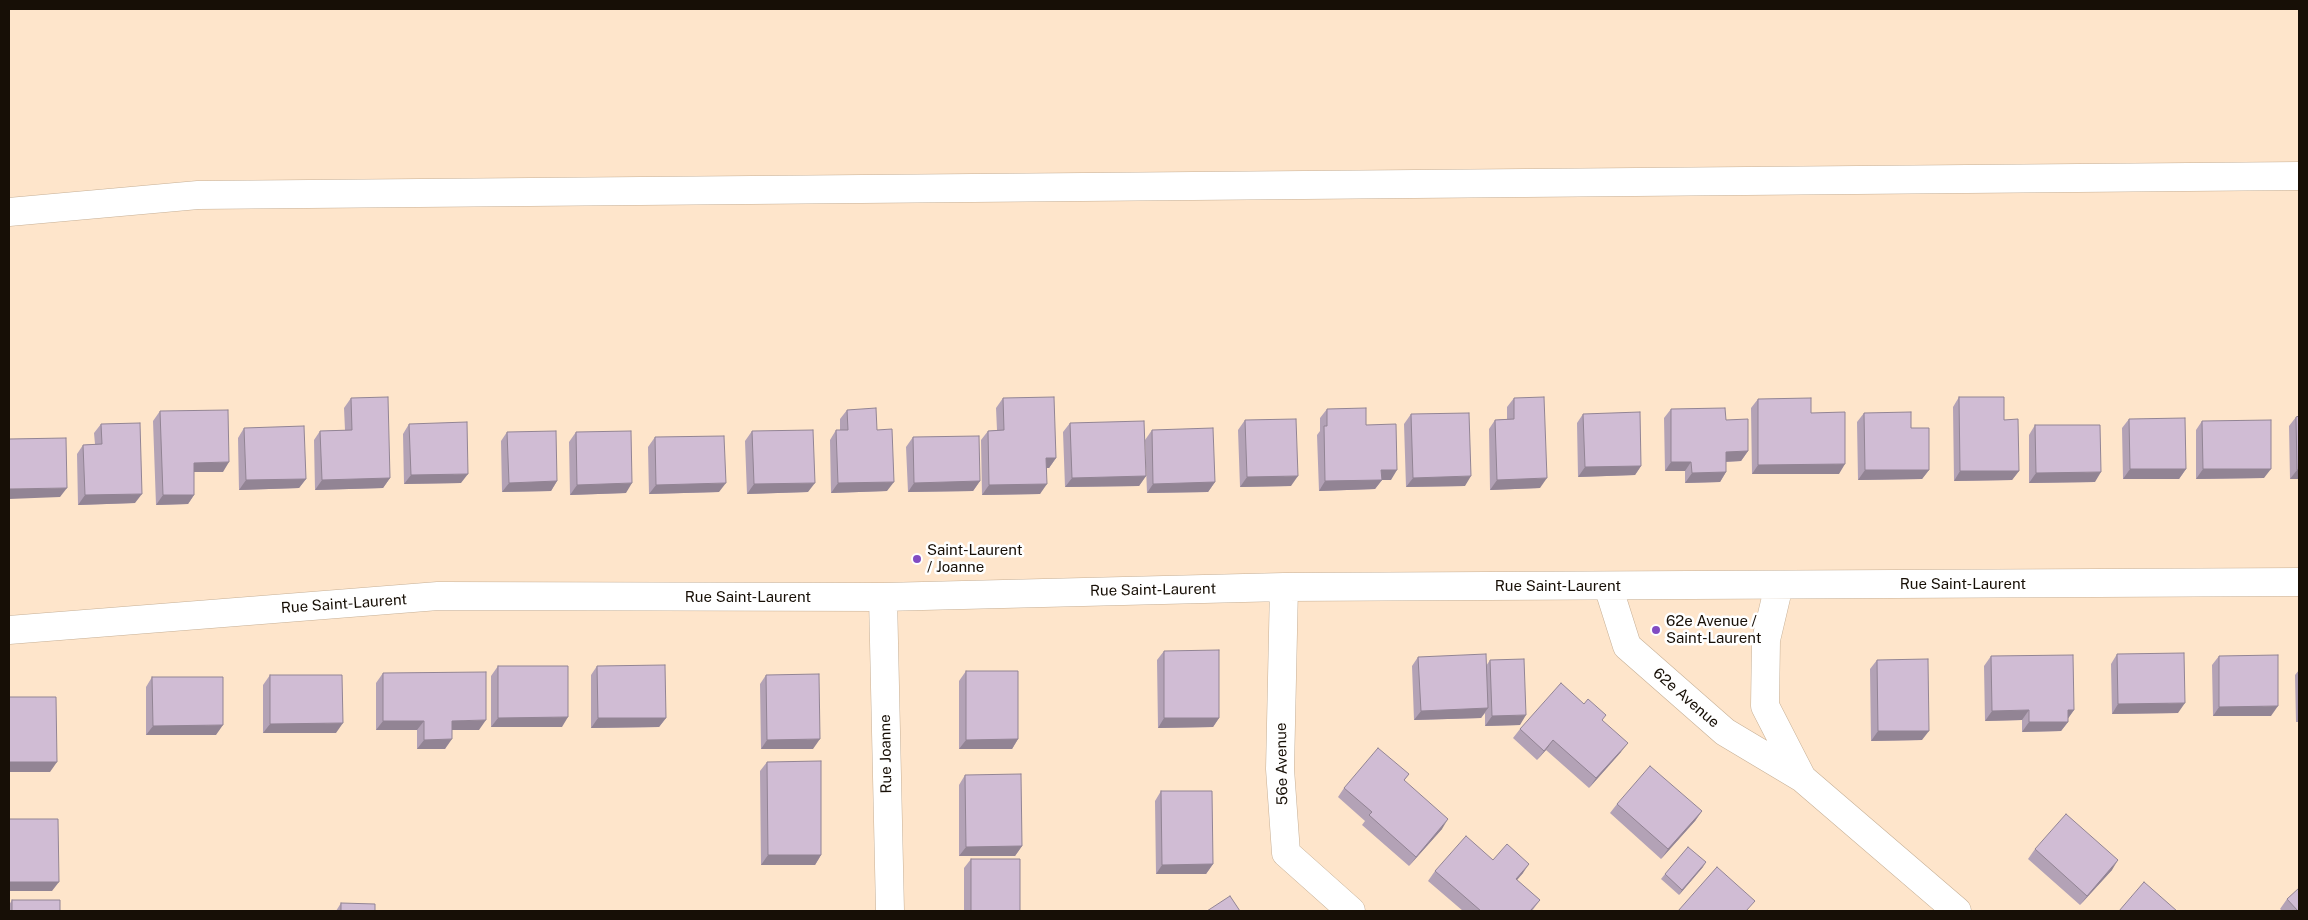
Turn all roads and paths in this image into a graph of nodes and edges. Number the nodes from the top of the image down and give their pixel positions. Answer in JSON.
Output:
{"nodes":[{"id":1,"x":2299,"y":176,"type":"edge"},
{"id":2,"x":9,"y":212,"type":"edge"},
{"id":3,"x":2299,"y":582,"type":"edge"},
{"id":4,"x":1779,"y":585,"type":"junction"},
{"id":5,"x":1608,"y":586,"type":"junction"},
{"id":6,"x":1284,"y":588,"type":"junction"},
{"id":7,"x":882,"y":596,"type":"junction"},
{"id":8,"x":9,"y":630,"type":"edge"},
{"id":9,"x":1802,"y":778,"type":"junction"},
{"id":10,"x":1950,"y":909,"type":"edge"},
{"id":11,"x":890,"y":911,"type":"edge"},
{"id":12,"x":1351,"y":911,"type":"edge"}],
"edges":[{"from":1,"to":2,"type":"street"},
{"from":3,"to":4,"type":"street","name":"Rue Saint-Laurent"},
{"from":4,"to":5,"type":"street","name":"Rue Saint-Laurent"},
{"from":4,"to":9,"type":"street","name":"62e Avenue"},
{"from":5,"to":6,"type":"street","name":"Rue Saint-Laurent"},
{"from":5,"to":9,"type":"street","name":"62e Avenue"},
{"from":6,"to":7,"type":"street","name":"Rue Saint-Laurent"},
{"from":6,"to":12,"type":"street","name":"56e Avenue"},
{"from":7,"to":8,"type":"street","name":"Rue Saint-Laurent"},
{"from":7,"to":11,"type":"street","name":"Rue Joanne"},
{"from":9,"to":10,"type":"street","name":"62e Avenue"}]}
